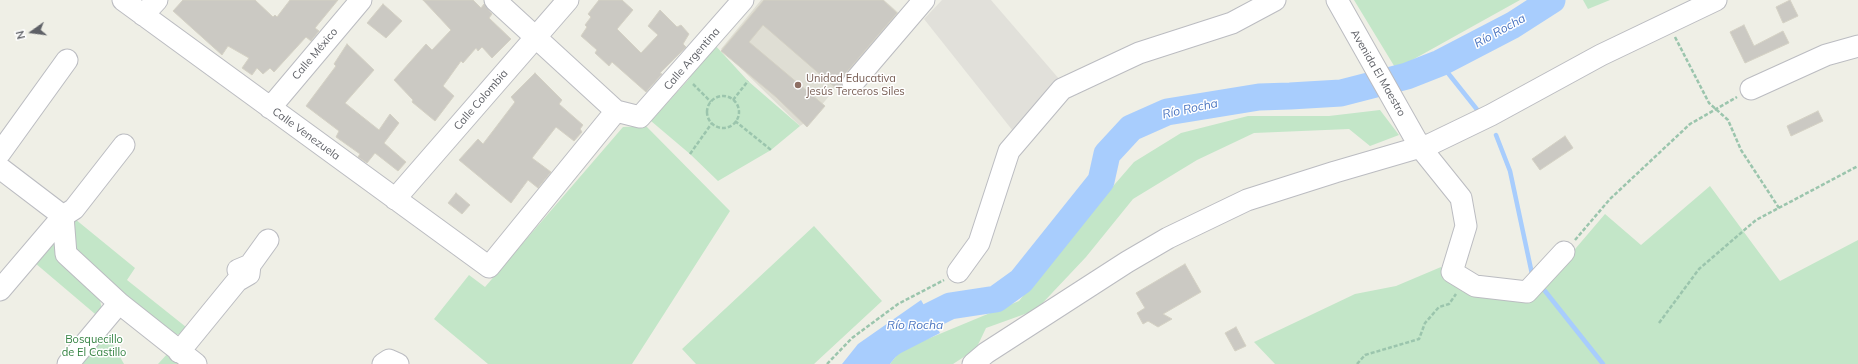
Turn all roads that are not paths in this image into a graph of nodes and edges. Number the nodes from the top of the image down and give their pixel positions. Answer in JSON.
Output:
{"nodes":[{"id":1,"x":123,"y":0,"type":"edge"},
{"id":2,"x":361,"y":0,"type":"edge"},
{"id":3,"x":495,"y":0,"type":"edge"},
{"id":4,"x":568,"y":0,"type":"edge"},
{"id":5,"x":743,"y":0,"type":"edge"},
{"id":6,"x":1275,"y":0,"type":"edge"},
{"id":7,"x":1337,"y":0,"type":"edge"},
{"id":8,"x":1716,"y":0,"type":"edge"},
{"id":9,"x":916,"y":3,"type":"edge"},
{"id":10,"x":150,"y":8,"type":"edge"},
{"id":11,"x":536,"y":36,"type":"junction"},
{"id":12,"x":1858,"y":46,"type":"edge"},
{"id":13,"x":67,"y":60,"type":"dead end"},
{"id":14,"x":853,"y":83,"type":"dead end"},
{"id":15,"x":1751,"y":89,"type":"road end"},
{"id":16,"x":270,"y":108,"type":"junction"},
{"id":17,"x":616,"y":111,"type":"junction"},
{"id":18,"x":124,"y":145,"type":"dead end"},
{"id":19,"x":1420,"y":147,"type":"junction"},
{"id":20,"x":0,"y":153,"type":"edge"},
{"id":21,"x":0,"y":168,"type":"edge"},
{"id":22,"x":395,"y":199,"type":"junction"},
{"id":23,"x":63,"y":216,"type":"junction"},
{"id":24,"x":268,"y":240,"type":"dead end"},
{"id":25,"x":1564,"y":252,"type":"road end"},
{"id":26,"x":958,"y":272,"type":"road end"},
{"id":27,"x":0,"y":290,"type":"edge"},
{"id":28,"x":119,"y":303,"type":"junction"},
{"id":29,"x":187,"y":358,"type":"edge"},
{"id":30,"x":68,"y":364,"type":"edge"},
{"id":31,"x":383,"y":364,"type":"edge"},
{"id":32,"x":398,"y":364,"type":"edge"},
{"id":33,"x":973,"y":364,"type":"edge"}],
"edges":[{"from":1,"to":10,"type":"street","name":"Calle Venezuela"},
{"from":2,"to":16,"type":"street","name":"Calle México"},
{"from":3,"to":11,"type":"street"},
{"from":4,"to":11,"type":"street","name":"Calle Colombia"},
{"from":5,"to":17,"type":"street","name":"Calle Argentina"},
{"from":6,"to":26,"type":"street"},
{"from":7,"to":19,"type":"street","name":"Avenida El Maestro"},
{"from":8,"to":19,"type":"street"},
{"from":9,"to":14,"type":"street"},
{"from":10,"to":16,"type":"street","name":"Calle Venezuela"},
{"from":11,"to":17,"type":"street"},
{"from":11,"to":22,"type":"street","name":"Calle Colombia"},
{"from":12,"to":15,"type":"street"},
{"from":13,"to":20,"type":"street"},
{"from":16,"to":22,"type":"street","name":"Calle Venezuela"},
{"from":17,"to":22,"type":"street","name":"Calle Venezuela"},
{"from":18,"to":23,"type":"street"},
{"from":19,"to":25,"type":"street","name":"Avenida El Maestro"},
{"from":19,"to":33,"type":"street"},
{"from":21,"to":23,"type":"street"},
{"from":23,"to":27,"type":"street"},
{"from":23,"to":28,"type":"street"},
{"from":24,"to":29,"type":"street"},
{"from":28,"to":29,"type":"street"},
{"from":28,"to":30,"type":"street"},
{"from":31,"to":32,"type":"street"}]}
